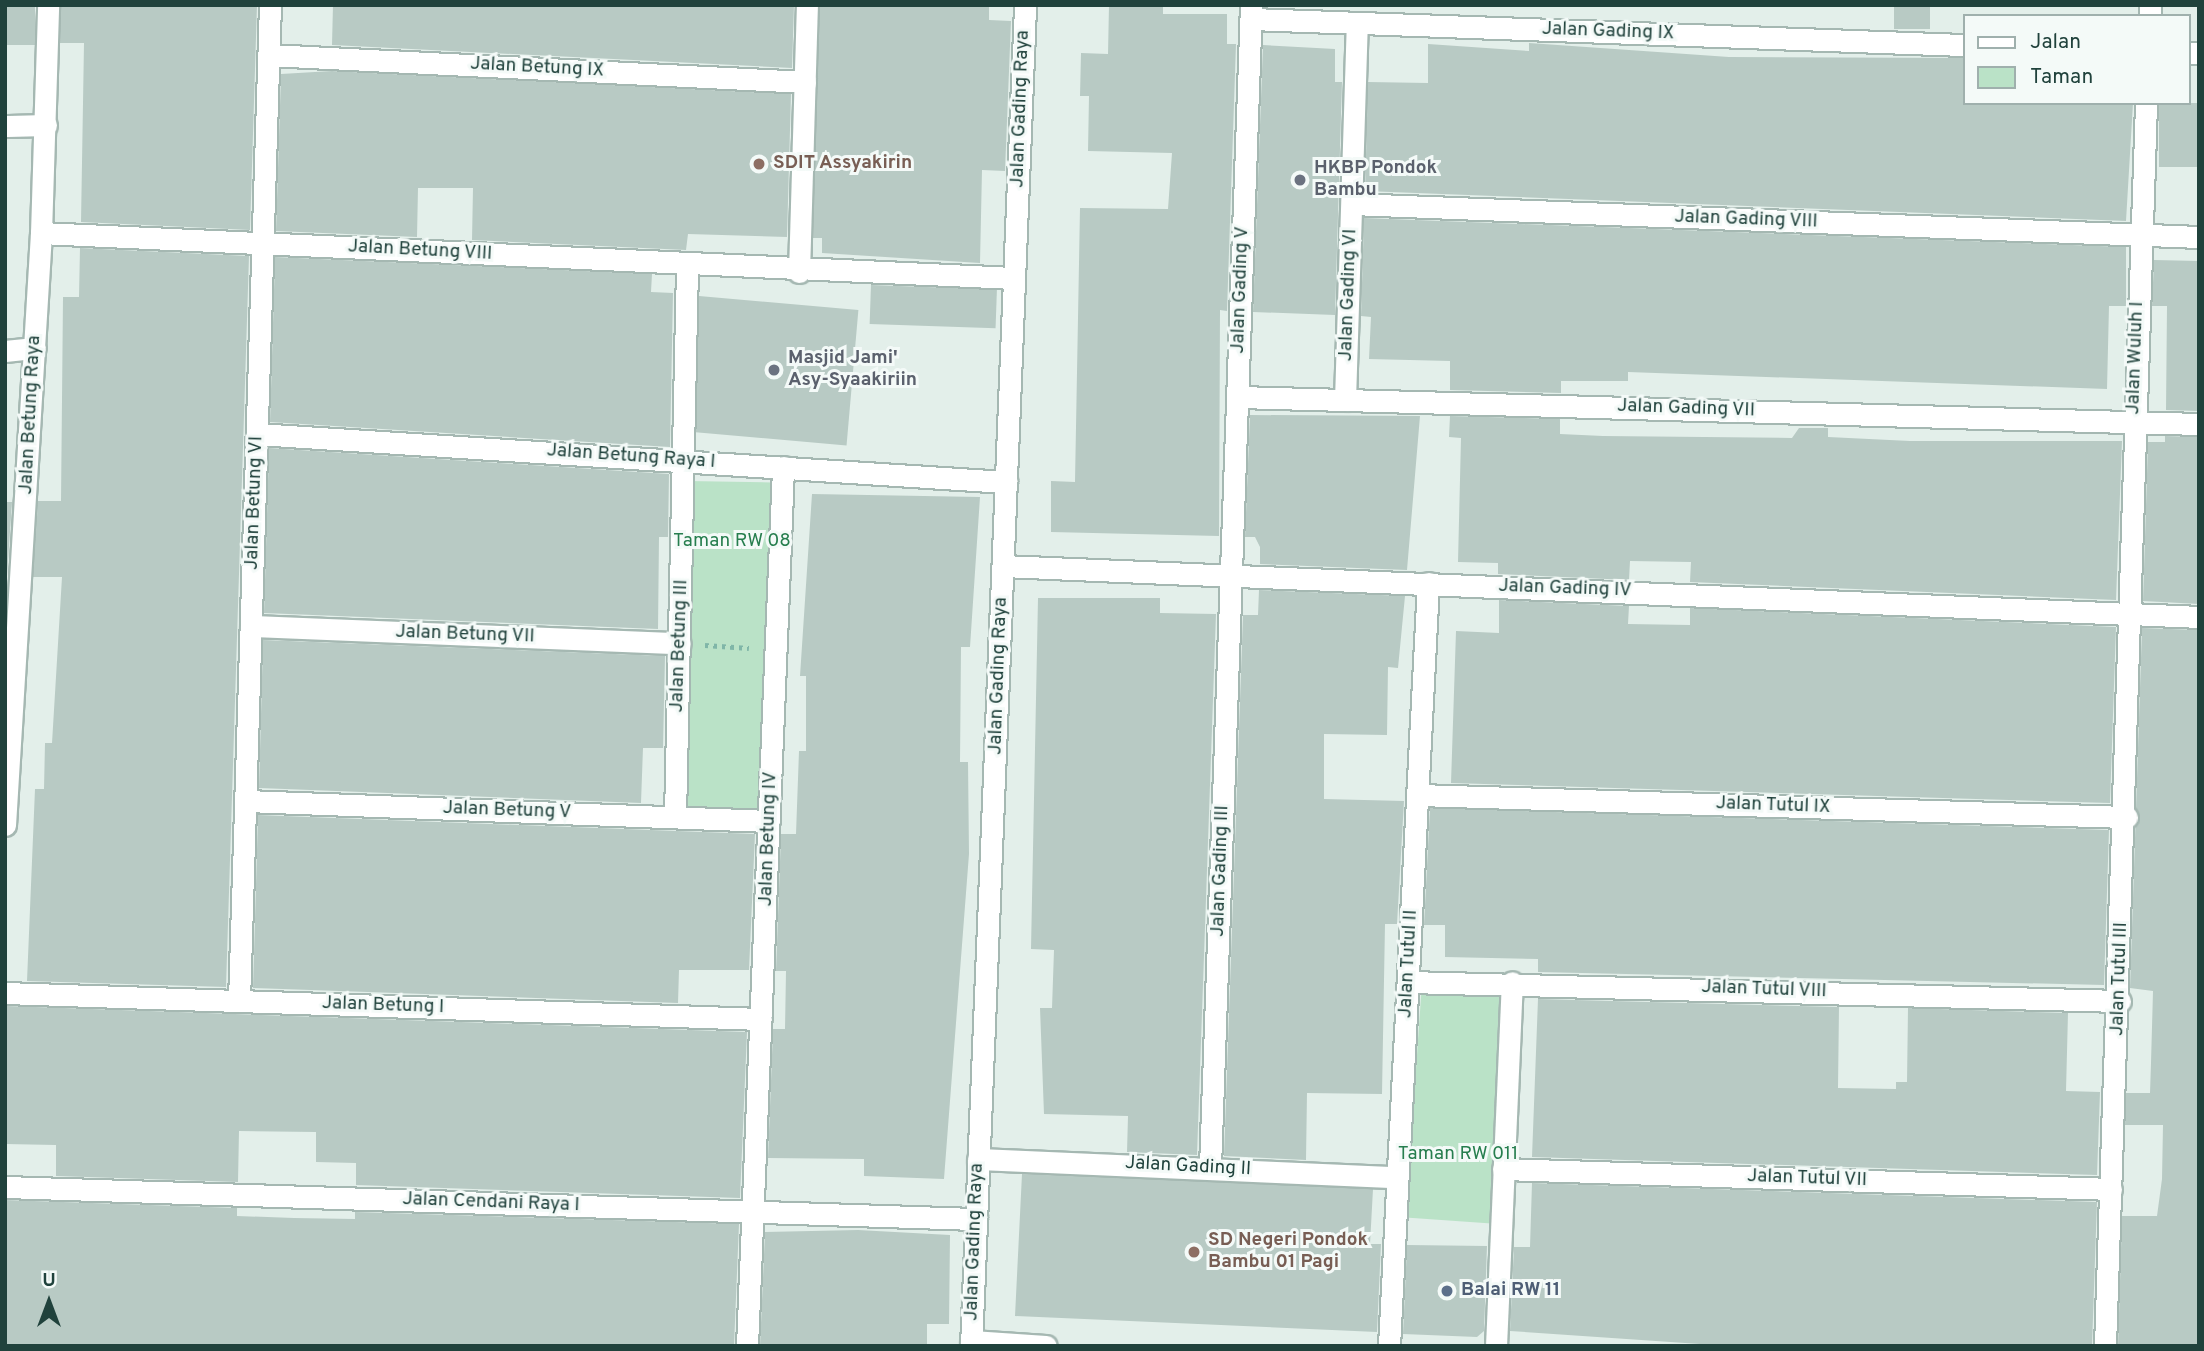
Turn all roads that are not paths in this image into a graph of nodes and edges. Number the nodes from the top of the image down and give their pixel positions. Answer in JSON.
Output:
{"nodes":[{"id":1,"x":48,"y":5,"type":"edge"},
{"id":2,"x":270,"y":5,"type":"edge"},
{"id":3,"x":807,"y":5,"type":"edge"},
{"id":4,"x":1025,"y":5,"type":"edge"},
{"id":5,"x":1251,"y":12,"type":"edge"},
{"id":6,"x":1357,"y":23,"type":"junction"},
{"id":7,"x":1962,"y":45,"type":"edge"},
{"id":8,"x":269,"y":55,"type":"junction"},
{"id":9,"x":805,"y":82,"type":"junction"},
{"id":10,"x":2146,"y":105,"type":"edge"},
{"id":11,"x":46,"y":125,"type":"junction"},
{"id":12,"x":5,"y":126,"type":"edge"},
{"id":13,"x":1352,"y":204,"type":"junction"},
{"id":14,"x":41,"y":233,"type":"junction"},
{"id":15,"x":2141,"y":235,"type":"junction"},
{"id":16,"x":2199,"y":237,"type":"edge"},
{"id":17,"x":263,"y":243,"type":"junction"},
{"id":18,"x":687,"y":265,"type":"junction"},
{"id":19,"x":799,"y":272,"type":"junction"},
{"id":20,"x":1014,"y":278,"type":"junction"},
{"id":21,"x":35,"y":348,"type":"junction"},
{"id":22,"x":5,"y":351,"type":"edge"},
{"id":23,"x":1238,"y":397,"type":"junction"},
{"id":24,"x":1345,"y":400,"type":"junction"},
{"id":25,"x":2134,"y":422,"type":"junction"},
{"id":26,"x":2199,"y":424,"type":"edge"},
{"id":27,"x":257,"y":434,"type":"junction"},
{"id":28,"x":685,"y":460,"type":"junction"},
{"id":29,"x":783,"y":467,"type":"junction"},
{"id":30,"x":1006,"y":482,"type":"junction"},
{"id":31,"x":1003,"y":566,"type":"junction"},
{"id":32,"x":1231,"y":574,"type":"junction"},
{"id":33,"x":1428,"y":583,"type":"junction"},
{"id":34,"x":2127,"y":612,"type":"junction"},
{"id":35,"x":2199,"y":617,"type":"edge"},
{"id":36,"x":251,"y":626,"type":"junction"},
{"id":37,"x":680,"y":643,"type":"junction"},
{"id":38,"x":11,"y":678,"type":"edge"},
{"id":39,"x":1418,"y":795,"type":"junction"},
{"id":40,"x":246,"y":801,"type":"junction"},
{"id":41,"x":675,"y":817,"type":"junction"},
{"id":42,"x":2127,"y":817,"type":"junction"},
{"id":43,"x":769,"y":821,"type":"junction"},
{"id":44,"x":5,"y":825,"type":"edge"},
{"id":45,"x":1408,"y":982,"type":"junction"},
{"id":46,"x":1512,"y":982,"type":"junction"},
{"id":47,"x":5,"y":993,"type":"edge"},
{"id":48,"x":239,"y":1001,"type":"junction"},
{"id":49,"x":2120,"y":1001,"type":"junction"},
{"id":50,"x":761,"y":1019,"type":"junction"},
{"id":51,"x":978,"y":1159,"type":"junction"},
{"id":52,"x":1210,"y":1167,"type":"junction"},
{"id":53,"x":1503,"y":1169,"type":"junction"},
{"id":54,"x":1397,"y":1178,"type":"junction"},
{"id":55,"x":5,"y":1187,"type":"edge"},
{"id":56,"x":2111,"y":1189,"type":"junction"},
{"id":57,"x":754,"y":1211,"type":"junction"},
{"id":58,"x":976,"y":1219,"type":"junction"},
{"id":59,"x":971,"y":1344,"type":"edge"},
{"id":60,"x":747,"y":1346,"type":"edge"},
{"id":61,"x":1046,"y":1346,"type":"edge"},
{"id":62,"x":1389,"y":1346,"type":"edge"},
{"id":63,"x":1496,"y":1346,"type":"edge"},
{"id":64,"x":2105,"y":1346,"type":"edge"}],
"edges":[{"from":1,"to":11,"type":"street","name":"Jalan Betung Raya"},
{"from":2,"to":8,"type":"street","name":"Jalan Betung VI"},
{"from":3,"to":9,"type":"street"},
{"from":4,"to":20,"type":"street","name":"Jalan Gading Raya"},
{"from":5,"to":6,"type":"street","name":"Jalan Gading IX"},
{"from":5,"to":23,"type":"street","name":"Jalan Gading V"},
{"from":6,"to":7,"type":"street","name":"Jalan Gading IX"},
{"from":6,"to":13,"type":"street","name":"Jalan Gading VI"},
{"from":8,"to":9,"type":"street","name":"Jalan Betung IX"},
{"from":8,"to":17,"type":"street","name":"Jalan Betung VI"},
{"from":9,"to":19,"type":"street"},
{"from":10,"to":15,"type":"street","name":"Jalan Wuluh I"},
{"from":11,"to":12,"type":"street"},
{"from":11,"to":14,"type":"street","name":"Jalan Betung Raya"},
{"from":13,"to":15,"type":"street","name":"Jalan Gading VIII"},
{"from":13,"to":24,"type":"street","name":"Jalan Gading VI"},
{"from":14,"to":17,"type":"street","name":"Jalan Betung VIII"},
{"from":14,"to":21,"type":"street","name":"Jalan Betung Raya"},
{"from":15,"to":16,"type":"street","name":"Jalan Gading VIII"},
{"from":15,"to":25,"type":"street","name":"Jalan Wuluh I"},
{"from":17,"to":18,"type":"street","name":"Jalan Betung VIII"},
{"from":17,"to":27,"type":"street","name":"Jalan Betung VI"},
{"from":18,"to":19,"type":"street","name":"Jalan Betung VIII"},
{"from":18,"to":28,"type":"street","name":"Jalan Betung III"},
{"from":19,"to":20,"type":"street","name":"Jalan Betung VIII"},
{"from":20,"to":30,"type":"street","name":"Jalan Gading Raya"},
{"from":21,"to":22,"type":"street"},
{"from":21,"to":38,"type":"street","name":"Jalan Betung Raya"},
{"from":23,"to":24,"type":"street","name":"Jalan Gading VII"},
{"from":23,"to":32,"type":"street","name":"Jalan Gading V"},
{"from":24,"to":25,"type":"street","name":"Jalan Gading VII"},
{"from":25,"to":26,"type":"street","name":"Jalan Gading VII"},
{"from":25,"to":34,"type":"street","name":"Jalan Wuluh I"},
{"from":27,"to":28,"type":"street","name":"Jalan Betung Raya I"},
{"from":27,"to":36,"type":"street","name":"Jalan Betung VI"},
{"from":28,"to":29,"type":"street","name":"Jalan Betung Raya I"},
{"from":28,"to":37,"type":"street","name":"Jalan Betung III"},
{"from":29,"to":30,"type":"street","name":"Jalan Betung Raya I"},
{"from":29,"to":43,"type":"street","name":"Jalan Betung IV"},
{"from":30,"to":31,"type":"street","name":"Jalan Gading Raya"},
{"from":31,"to":32,"type":"street","name":"Jalan Gading IV"},
{"from":31,"to":51,"type":"street","name":"Jalan Gading Raya"},
{"from":32,"to":33,"type":"street","name":"Jalan Gading IV"},
{"from":32,"to":52,"type":"street","name":"Jalan Gading III"},
{"from":33,"to":34,"type":"street","name":"Jalan Gading IV"},
{"from":33,"to":39,"type":"street","name":"Jalan Tutul II"},
{"from":34,"to":35,"type":"street","name":"Jalan Gading IV"},
{"from":34,"to":42,"type":"street","name":"Jalan Tutul III"},
{"from":36,"to":37,"type":"street","name":"Jalan Betung VII"},
{"from":36,"to":40,"type":"street","name":"Jalan Betung VI"},
{"from":37,"to":41,"type":"street","name":"Jalan Betung III"},
{"from":38,"to":44,"type":"street","name":"Jalan Betung Raya"},
{"from":39,"to":42,"type":"street","name":"Jalan Tutul IX"},
{"from":39,"to":45,"type":"street","name":"Jalan Tutul II"},
{"from":40,"to":41,"type":"street","name":"Jalan Betung V"},
{"from":40,"to":48,"type":"street","name":"Jalan Betung VI"},
{"from":41,"to":43,"type":"street","name":"Jalan Betung V"},
{"from":42,"to":49,"type":"street","name":"Jalan Tutul III"},
{"from":43,"to":50,"type":"street","name":"Jalan Betung IV"},
{"from":45,"to":46,"type":"street","name":"Jalan Tutul VIII"},
{"from":45,"to":54,"type":"street","name":"Jalan Tutul II"},
{"from":46,"to":49,"type":"street","name":"Jalan Tutul VIII"},
{"from":46,"to":53,"type":"street"},
{"from":47,"to":48,"type":"street","name":"Jalan Betung I"},
{"from":48,"to":50,"type":"street","name":"Jalan Betung I"},
{"from":49,"to":56,"type":"street","name":"Jalan Tutul III"},
{"from":50,"to":57,"type":"street","name":"Jalan Betung IV"},
{"from":51,"to":52,"type":"street","name":"Jalan Gading II"},
{"from":51,"to":58,"type":"street","name":"Jalan Gading Raya"},
{"from":52,"to":54,"type":"street","name":"Jalan Gading II"},
{"from":53,"to":56,"type":"street","name":"Jalan Tutul VII"},
{"from":53,"to":63,"type":"street"},
{"from":54,"to":62,"type":"street","name":"Jalan Tutul II"},
{"from":55,"to":57,"type":"street","name":"Jalan Cendani Raya I"},
{"from":56,"to":64,"type":"street","name":"Jalan Tutul III"},
{"from":57,"to":58,"type":"street","name":"Jalan Cendani Raya I"},
{"from":57,"to":60,"type":"street","name":"Jalan Betung IV"},
{"from":58,"to":59,"type":"street","name":"Jalan Gading Raya"},
{"from":59,"to":61,"type":"street"}]}
